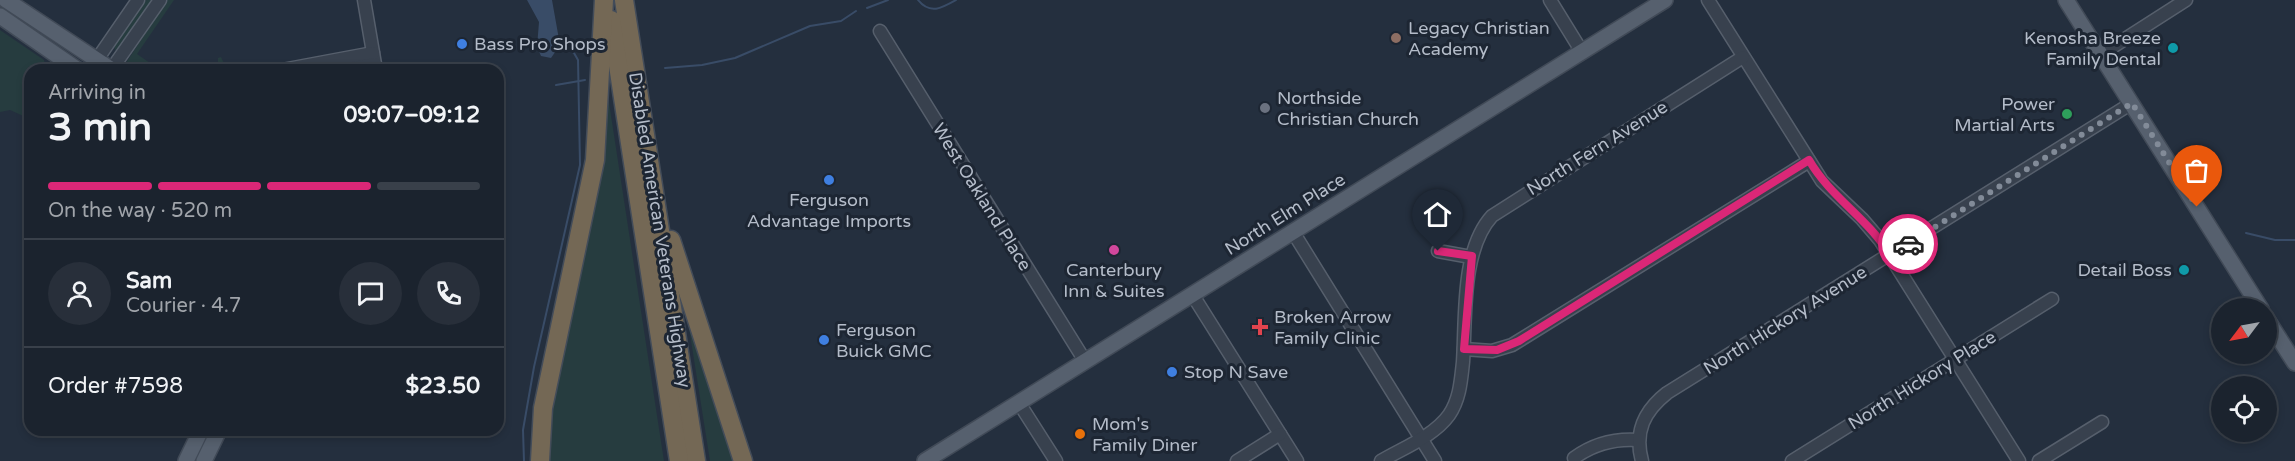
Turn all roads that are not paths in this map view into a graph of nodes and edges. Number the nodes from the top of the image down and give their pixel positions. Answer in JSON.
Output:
{"nodes":[{"id":1,"x":6,"y":0,"type":"edge"},
{"id":2,"x":138,"y":0,"type":"edge"},
{"id":3,"x":160,"y":0,"type":"edge"},
{"id":4,"x":364,"y":0,"type":"edge"},
{"id":5,"x":606,"y":0,"type":"edge"},
{"id":6,"x":624,"y":0,"type":"edge"},
{"id":7,"x":1550,"y":0,"type":"edge"},
{"id":8,"x":1665,"y":0,"type":"edge"},
{"id":9,"x":1708,"y":0,"type":"edge"},
{"id":10,"x":2066,"y":0,"type":"edge"},
{"id":11,"x":2186,"y":0,"type":"edge"},
{"id":12,"x":0,"y":16,"type":"edge"},
{"id":13,"x":880,"y":31,"type":"dead end"},
{"id":14,"x":1582,"y":52,"type":"junction"},
{"id":15,"x":2100,"y":55,"type":"junction"},
{"id":16,"x":1743,"y":57,"type":"junction"},
{"id":17,"x":375,"y":63,"type":"edge"},
{"id":18,"x":69,"y":64,"type":"edge"},
{"id":19,"x":92,"y":64,"type":"edge"},
{"id":20,"x":96,"y":64,"type":"edge"},
{"id":21,"x":115,"y":64,"type":"edge"},
{"id":22,"x":2132,"y":103,"type":"junction"},
{"id":23,"x":1809,"y":160,"type":"junction"},
{"id":24,"x":655,"y":193,"type":"junction"},
{"id":25,"x":1293,"y":232,"type":"junction"},
{"id":26,"x":1438,"y":251,"type":"dead end"},
{"id":27,"x":1890,"y":255,"type":"junction"},
{"id":28,"x":1472,"y":256,"type":"junction"},
{"id":29,"x":1192,"y":294,"type":"junction"},
{"id":30,"x":2254,"y":298,"type":"edge"},
{"id":31,"x":2052,"y":299,"type":"dead end"},
{"id":32,"x":2277,"y":335,"type":"edge"},
{"id":33,"x":1464,"y":349,"type":"junction"},
{"id":34,"x":1955,"y":359,"type":"junction"},
{"id":35,"x":1085,"y":361,"type":"junction"},
{"id":36,"x":2295,"y":363,"type":"edge"},
{"id":37,"x":1019,"y":402,"type":"junction"},
{"id":38,"x":2102,"y":422,"type":"dead end"},
{"id":39,"x":1280,"y":434,"type":"junction"},
{"id":40,"x":198,"y":436,"type":"edge"},
{"id":41,"x":216,"y":436,"type":"edge"},
{"id":42,"x":1420,"y":437,"type":"junction"},
{"id":43,"x":1639,"y":440,"type":"junction"},
{"id":44,"x":1574,"y":459,"type":"dead end"},
{"id":45,"x":186,"y":461,"type":"edge"},
{"id":46,"x":204,"y":461,"type":"edge"},
{"id":47,"x":540,"y":461,"type":"edge"},
{"id":48,"x":678,"y":461,"type":"edge"},
{"id":49,"x":696,"y":461,"type":"edge"},
{"id":50,"x":742,"y":461,"type":"edge"},
{"id":51,"x":925,"y":461,"type":"edge"},
{"id":52,"x":1056,"y":461,"type":"edge"},
{"id":53,"x":1237,"y":461,"type":"edge"},
{"id":54,"x":1297,"y":461,"type":"edge"},
{"id":55,"x":1381,"y":461,"type":"edge"},
{"id":56,"x":1435,"y":461,"type":"edge"},
{"id":57,"x":1641,"y":461,"type":"edge"},
{"id":58,"x":1792,"y":461,"type":"edge"},
{"id":59,"x":2019,"y":461,"type":"edge"},
{"id":60,"x":2039,"y":461,"type":"edge"}],
"edges":[{"from":1,"to":19,"type":"main road"},
{"from":2,"to":20,"type":"street"},
{"from":3,"to":21,"type":"street"},
{"from":4,"to":17,"type":"street"},
{"from":5,"to":47,"type":"highway"},
{"from":5,"to":48,"type":"highway","name":"Disabled American Veterans Highway"},
{"from":6,"to":24,"type":"highway","name":"Disabled American Veterans Highway"},
{"from":7,"to":14,"type":"street"},
{"from":8,"to":14,"type":"main road","name":"North Elm Place"},
{"from":9,"to":16,"type":"street"},
{"from":10,"to":15,"type":"main road"},
{"from":11,"to":15,"type":"street"},
{"from":12,"to":18,"type":"main road"},
{"from":13,"to":35,"type":"street","name":"West Oakland Place"},
{"from":14,"to":25,"type":"main road","name":"North Elm Place"},
{"from":15,"to":22,"type":"main road"},
{"from":16,"to":23,"type":"street"},
{"from":16,"to":28,"type":"street","name":"North Fern Avenue"},
{"from":22,"to":27,"type":"street","name":"North Hickory Avenue"},
{"from":22,"to":30,"type":"main road"},
{"from":23,"to":27,"type":"street"},
{"from":23,"to":33,"type":"street"},
{"from":24,"to":49,"type":"highway","name":"Disabled American Veterans Highway"},
{"from":24,"to":50,"type":"highway"},
{"from":25,"to":29,"type":"main road","name":"North Elm Place"},
{"from":25,"to":42,"type":"street"},
{"from":26,"to":28,"type":"street"},
{"from":27,"to":34,"type":"street"},
{"from":27,"to":43,"type":"street","name":"North Hickory Avenue"},
{"from":28,"to":33,"type":"street","name":"North Fern Avenue"},
{"from":29,"to":35,"type":"main road","name":"North Elm Place"},
{"from":29,"to":39,"type":"street"},
{"from":31,"to":34,"type":"street","name":"North Hickory Place"},
{"from":32,"to":36,"type":"main road"},
{"from":33,"to":42,"type":"street","name":"North Fern Avenue"},
{"from":34,"to":58,"type":"street","name":"North Hickory Place"},
{"from":34,"to":59,"type":"street"},
{"from":35,"to":37,"type":"main road","name":"North Elm Place"},
{"from":37,"to":51,"type":"main road","name":"North Elm Place"},
{"from":37,"to":52,"type":"street"},
{"from":38,"to":60,"type":"street"},
{"from":39,"to":53,"type":"street"},
{"from":39,"to":54,"type":"street"},
{"from":40,"to":45,"type":"main road"},
{"from":41,"to":46,"type":"main road"},
{"from":42,"to":55,"type":"street","name":"North Fern Avenue"},
{"from":42,"to":56,"type":"street"},
{"from":43,"to":44,"type":"street"},
{"from":43,"to":57,"type":"street"}]}
